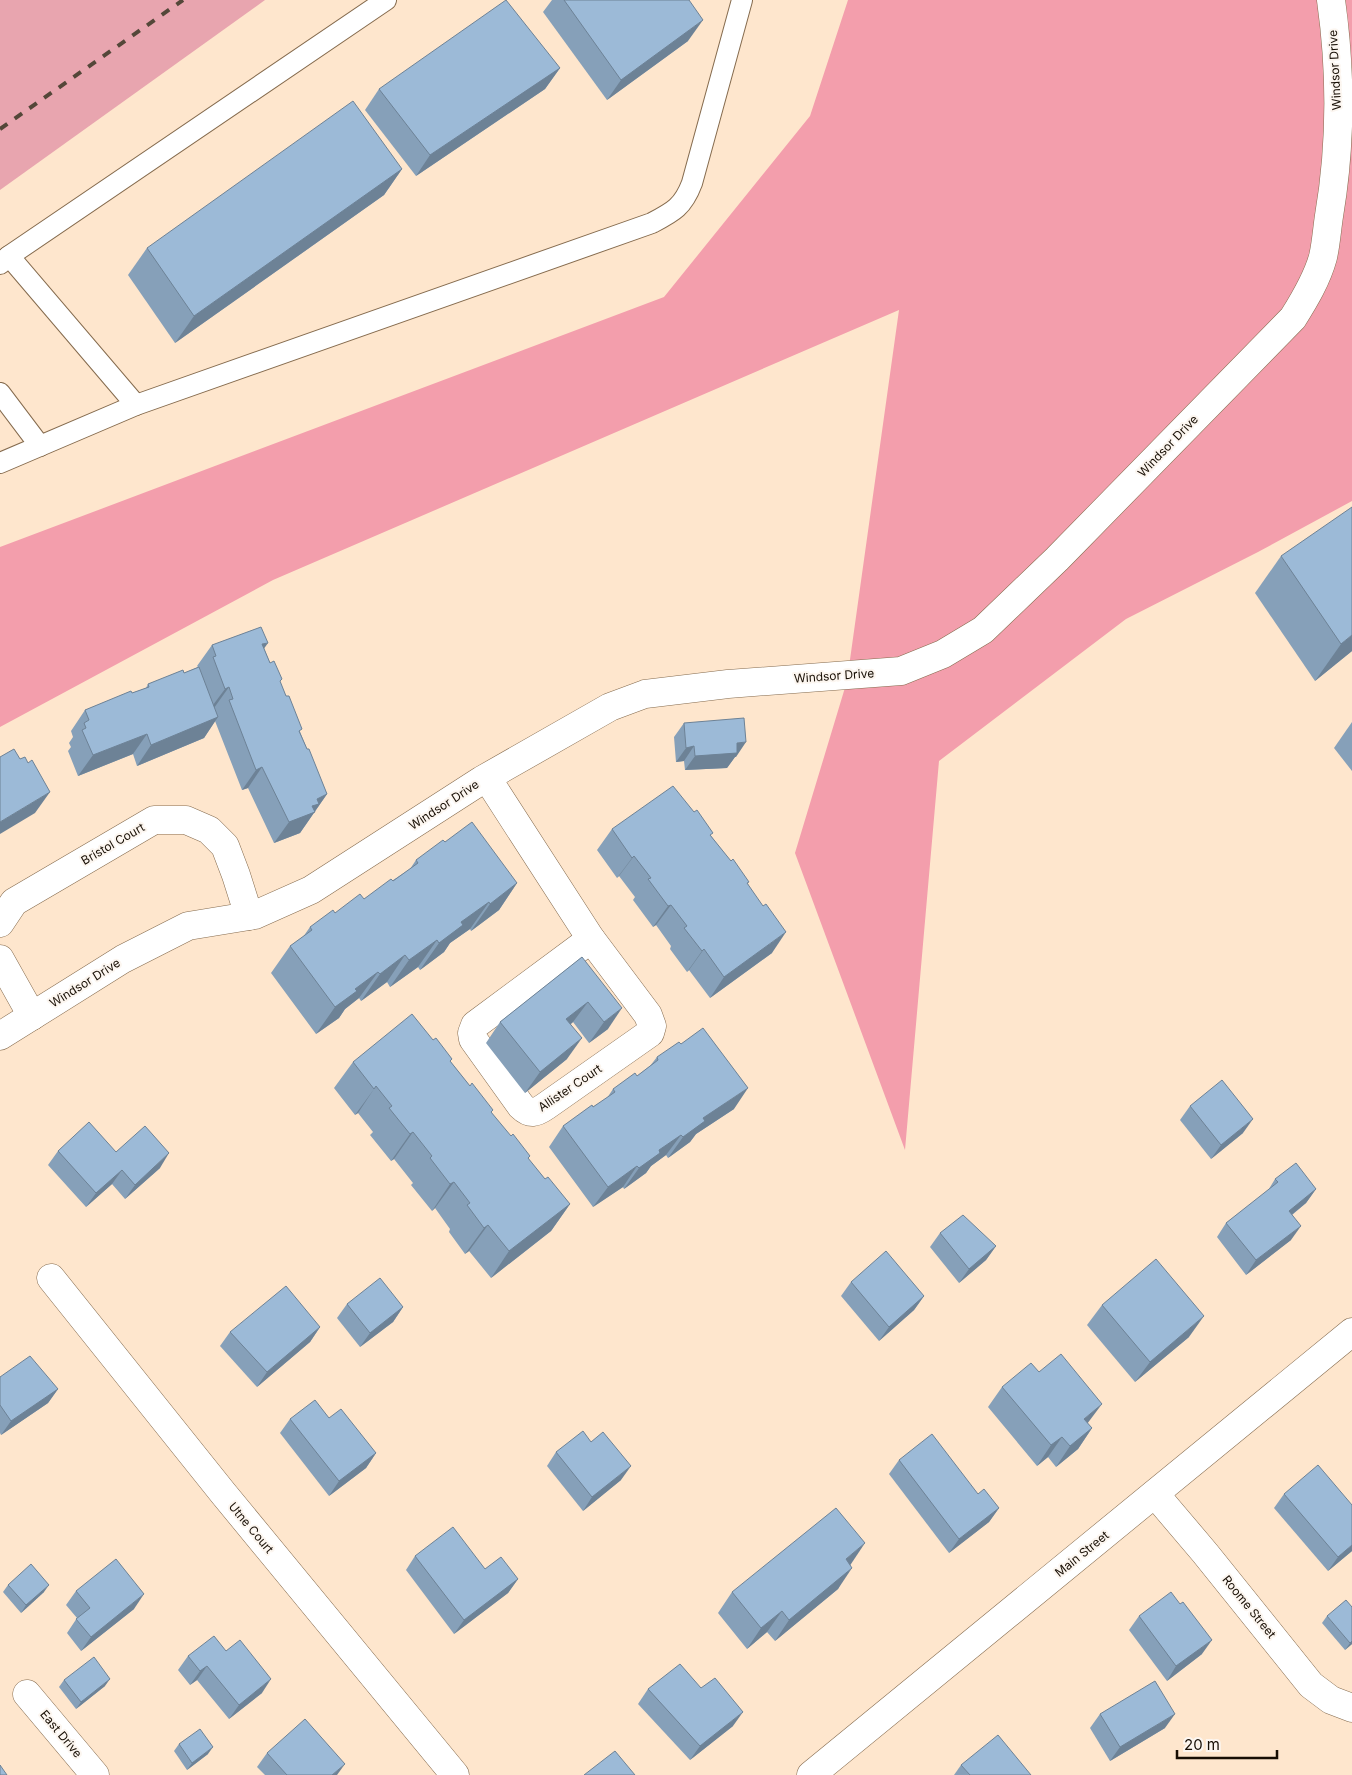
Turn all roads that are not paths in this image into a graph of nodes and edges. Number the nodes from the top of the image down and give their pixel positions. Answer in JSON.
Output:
{"nodes":[{"id":1,"x":386,"y":0,"type":"edge"},
{"id":2,"x":742,"y":0,"type":"edge"},
{"id":3,"x":1330,"y":0,"type":"edge"},
{"id":4,"x":4,"y":260,"type":"edge"},
{"id":5,"x":0,"y":393,"type":"edge"},
{"id":6,"x":136,"y":405,"type":"junction"},
{"id":7,"x":40,"y":446,"type":"junction"},
{"id":8,"x":0,"y":463,"type":"edge"},
{"id":9,"x":487,"y":778,"type":"junction"},
{"id":10,"x":249,"y":916,"type":"junction"},
{"id":11,"x":0,"y":923,"type":"edge"},
{"id":12,"x":591,"y":939,"type":"junction"},
{"id":13,"x":0,"y":959,"type":"edge"},
{"id":14,"x":32,"y":1016,"type":"junction"},
{"id":15,"x":0,"y":1036,"type":"edge"},
{"id":16,"x":51,"y":1278,"type":"dead end"},
{"id":17,"x":1352,"y":1332,"type":"edge"},
{"id":18,"x":1155,"y":1494,"type":"junction"},
{"id":19,"x":27,"y":1694,"type":"dead end"},
{"id":20,"x":1352,"y":1708,"type":"edge"},
{"id":21,"x":95,"y":1775,"type":"edge"},
{"id":22,"x":455,"y":1775,"type":"edge"},
{"id":23,"x":811,"y":1775,"type":"edge"}],
"edges":[{"from":1,"to":4,"type":"lane"},
{"from":2,"to":6,"type":"lane"},
{"from":3,"to":9,"type":"street","name":"Windsor Drive"},
{"from":4,"to":6,"type":"lane"},
{"from":5,"to":7,"type":"lane"},
{"from":6,"to":7,"type":"lane"},
{"from":7,"to":8,"type":"lane"},
{"from":9,"to":10,"type":"street","name":"Windsor Drive"},
{"from":9,"to":12,"type":"street","name":"Allister Court"},
{"from":10,"to":11,"type":"street","name":"Bristol Court"},
{"from":10,"to":14,"type":"street","name":"Windsor Drive"},
{"from":12,"to":12,"type":"street","name":"Allister Court"},
{"from":13,"to":14,"type":"street"},
{"from":14,"to":15,"type":"street","name":"Windsor Drive"},
{"from":16,"to":22,"type":"street","name":"Utne Court"},
{"from":17,"to":18,"type":"street","name":"Main Street"},
{"from":18,"to":20,"type":"street","name":"Roome Street"},
{"from":18,"to":23,"type":"street","name":"Main Street"},
{"from":19,"to":21,"type":"street","name":"East Drive"}]}
